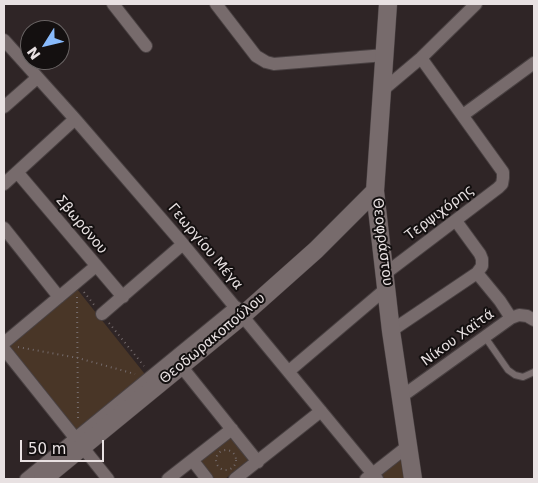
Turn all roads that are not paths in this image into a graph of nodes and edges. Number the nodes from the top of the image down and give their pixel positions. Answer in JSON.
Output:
{"nodes":[{"id":1,"x":113,"y":4,"type":"edge"},
{"id":2,"x":216,"y":4,"type":"edge"},
{"id":3,"x":388,"y":4,"type":"edge"},
{"id":4,"x":472,"y":5,"type":"edge"},
{"id":5,"x":4,"y":40,"type":"edge"},
{"id":6,"x":146,"y":46,"type":"dead end"},
{"id":7,"x":385,"y":54,"type":"junction"},
{"id":8,"x":422,"y":58,"type":"junction"},
{"id":9,"x":534,"y":63,"type":"edge"},
{"id":10,"x":37,"y":78,"type":"junction"},
{"id":11,"x":383,"y":90,"type":"junction"},
{"id":12,"x":4,"y":107,"type":"edge"},
{"id":13,"x":463,"y":115,"type":"junction"},
{"id":14,"x":75,"y":119,"type":"junction"},
{"id":15,"x":17,"y":172,"type":"junction"},
{"id":16,"x":4,"y":184,"type":"edge"},
{"id":17,"x":375,"y":191,"type":"junction"},
{"id":18,"x":456,"y":221,"type":"junction"},
{"id":19,"x":4,"y":228,"type":"edge"},
{"id":20,"x":183,"y":244,"type":"junction"},
{"id":21,"x":96,"y":266,"type":"junction"},
{"id":22,"x":477,"y":273,"type":"junction"},
{"id":23,"x":387,"y":280,"type":"junction"},
{"id":24,"x":59,"y":296,"type":"junction"},
{"id":25,"x":122,"y":297,"type":"junction"},
{"id":26,"x":239,"y":311,"type":"junction"},
{"id":27,"x":102,"y":314,"type":"road end"},
{"id":28,"x":510,"y":318,"type":"junction"},
{"id":29,"x":534,"y":320,"type":"edge"},
{"id":30,"x":391,"y":331,"type":"junction"},
{"id":31,"x":485,"y":337,"type":"junction"},
{"id":32,"x":8,"y":346,"type":"edge"},
{"id":33,"x":181,"y":366,"type":"junction"},
{"id":34,"x":289,"y":371,"type":"junction"},
{"id":35,"x":534,"y":372,"type":"edge"},
{"id":36,"x":401,"y":397,"type":"junction"},
{"id":37,"x":321,"y":411,"type":"junction"},
{"id":38,"x":232,"y":429,"type":"junction"},
{"id":39,"x":79,"y":443,"type":"junction"},
{"id":40,"x":408,"y":446,"type":"junction"},
{"id":41,"x":193,"y":461,"type":"junction"},
{"id":42,"x":258,"y":462,"type":"junction"},
{"id":43,"x":372,"y":478,"type":"edge"},
{"id":44,"x":26,"y":479,"type":"edge"},
{"id":45,"x":42,"y":479,"type":"edge"},
{"id":46,"x":108,"y":479,"type":"edge"},
{"id":47,"x":168,"y":479,"type":"edge"},
{"id":48,"x":207,"y":479,"type":"edge"},
{"id":49,"x":235,"y":479,"type":"edge"},
{"id":50,"x":413,"y":479,"type":"edge"}],
"edges":[{"from":1,"to":6,"type":"street"},
{"from":2,"to":7,"type":"street"},
{"from":3,"to":7,"type":"street","name":"Θεοφράστου"},
{"from":4,"to":8,"type":"street"},
{"from":5,"to":10,"type":"street","name":"Γεωργίου Μέγα"},
{"from":7,"to":11,"type":"street","name":"Θεοφράστου"},
{"from":8,"to":11,"type":"street"},
{"from":8,"to":13,"type":"street"},
{"from":9,"to":13,"type":"street"},
{"from":10,"to":12,"type":"street"},
{"from":10,"to":14,"type":"street","name":"Γεωργίου Μέγα"},
{"from":11,"to":17,"type":"street","name":"Θεοφράστου"},
{"from":13,"to":18,"type":"street","name":"Τερψιχόρης"},
{"from":14,"to":15,"type":"street"},
{"from":14,"to":20,"type":"street","name":"Γεωργίου Μέγα"},
{"from":15,"to":16,"type":"street"},
{"from":15,"to":21,"type":"street","name":"Σβωρόνου"},
{"from":17,"to":23,"type":"street","name":"Θεοφράστου"},
{"from":17,"to":26,"type":"street","name":"Θεοδωρακοπούλου"},
{"from":18,"to":22,"type":"street"},
{"from":18,"to":23,"type":"street","name":"Τερψιχόρης"},
{"from":19,"to":24,"type":"street"},
{"from":20,"to":25,"type":"street"},
{"from":20,"to":26,"type":"street","name":"Γεωργίου Μέγα"},
{"from":21,"to":24,"type":"street"},
{"from":21,"to":25,"type":"street","name":"Σβωρόνου"},
{"from":22,"to":28,"type":"street"},
{"from":22,"to":30,"type":"street"},
{"from":23,"to":30,"type":"street","name":"Θεοφράστου"},
{"from":23,"to":34,"type":"street","name":"Τερψιχόρης"},
{"from":24,"to":32,"type":"street"},
{"from":25,"to":27,"type":"street"},
{"from":26,"to":33,"type":"street","name":"Θεοδωρακοπούλου"},
{"from":26,"to":34,"type":"street","name":"Γεωργίου Μέγα"},
{"from":26,"to":39,"type":"street"},
{"from":28,"to":29,"type":"street","name":"Νίκου Χαϊτά"},
{"from":28,"to":31,"type":"street","name":"Νίκου Χαϊτά"},
{"from":30,"to":36,"type":"street","name":"Θεοφράστου"},
{"from":31,"to":35,"type":"lane"},
{"from":31,"to":36,"type":"street","name":"Νίκου Χαϊτά"},
{"from":32,"to":39,"type":"street"},
{"from":33,"to":38,"type":"street"},
{"from":33,"to":39,"type":"street","name":"Θεοδωρακοπούλου"},
{"from":34,"to":37,"type":"street","name":"Γεωργίου Μέγα"},
{"from":36,"to":40,"type":"street","name":"Θεοφράστου"},
{"from":37,"to":42,"type":"street"},
{"from":37,"to":43,"type":"street","name":"Γεωργίου Μέγα"},
{"from":38,"to":41,"type":"street"},
{"from":38,"to":42,"type":"street"},
{"from":39,"to":44,"type":"street"},
{"from":39,"to":45,"type":"street","name":"Θεοδωρακοπούλου"},
{"from":39,"to":46,"type":"street"},
{"from":40,"to":43,"type":"street"},
{"from":40,"to":50,"type":"street","name":"Θεοφράστου"},
{"from":41,"to":47,"type":"street"},
{"from":41,"to":48,"type":"street"},
{"from":42,"to":49,"type":"street"}]}
